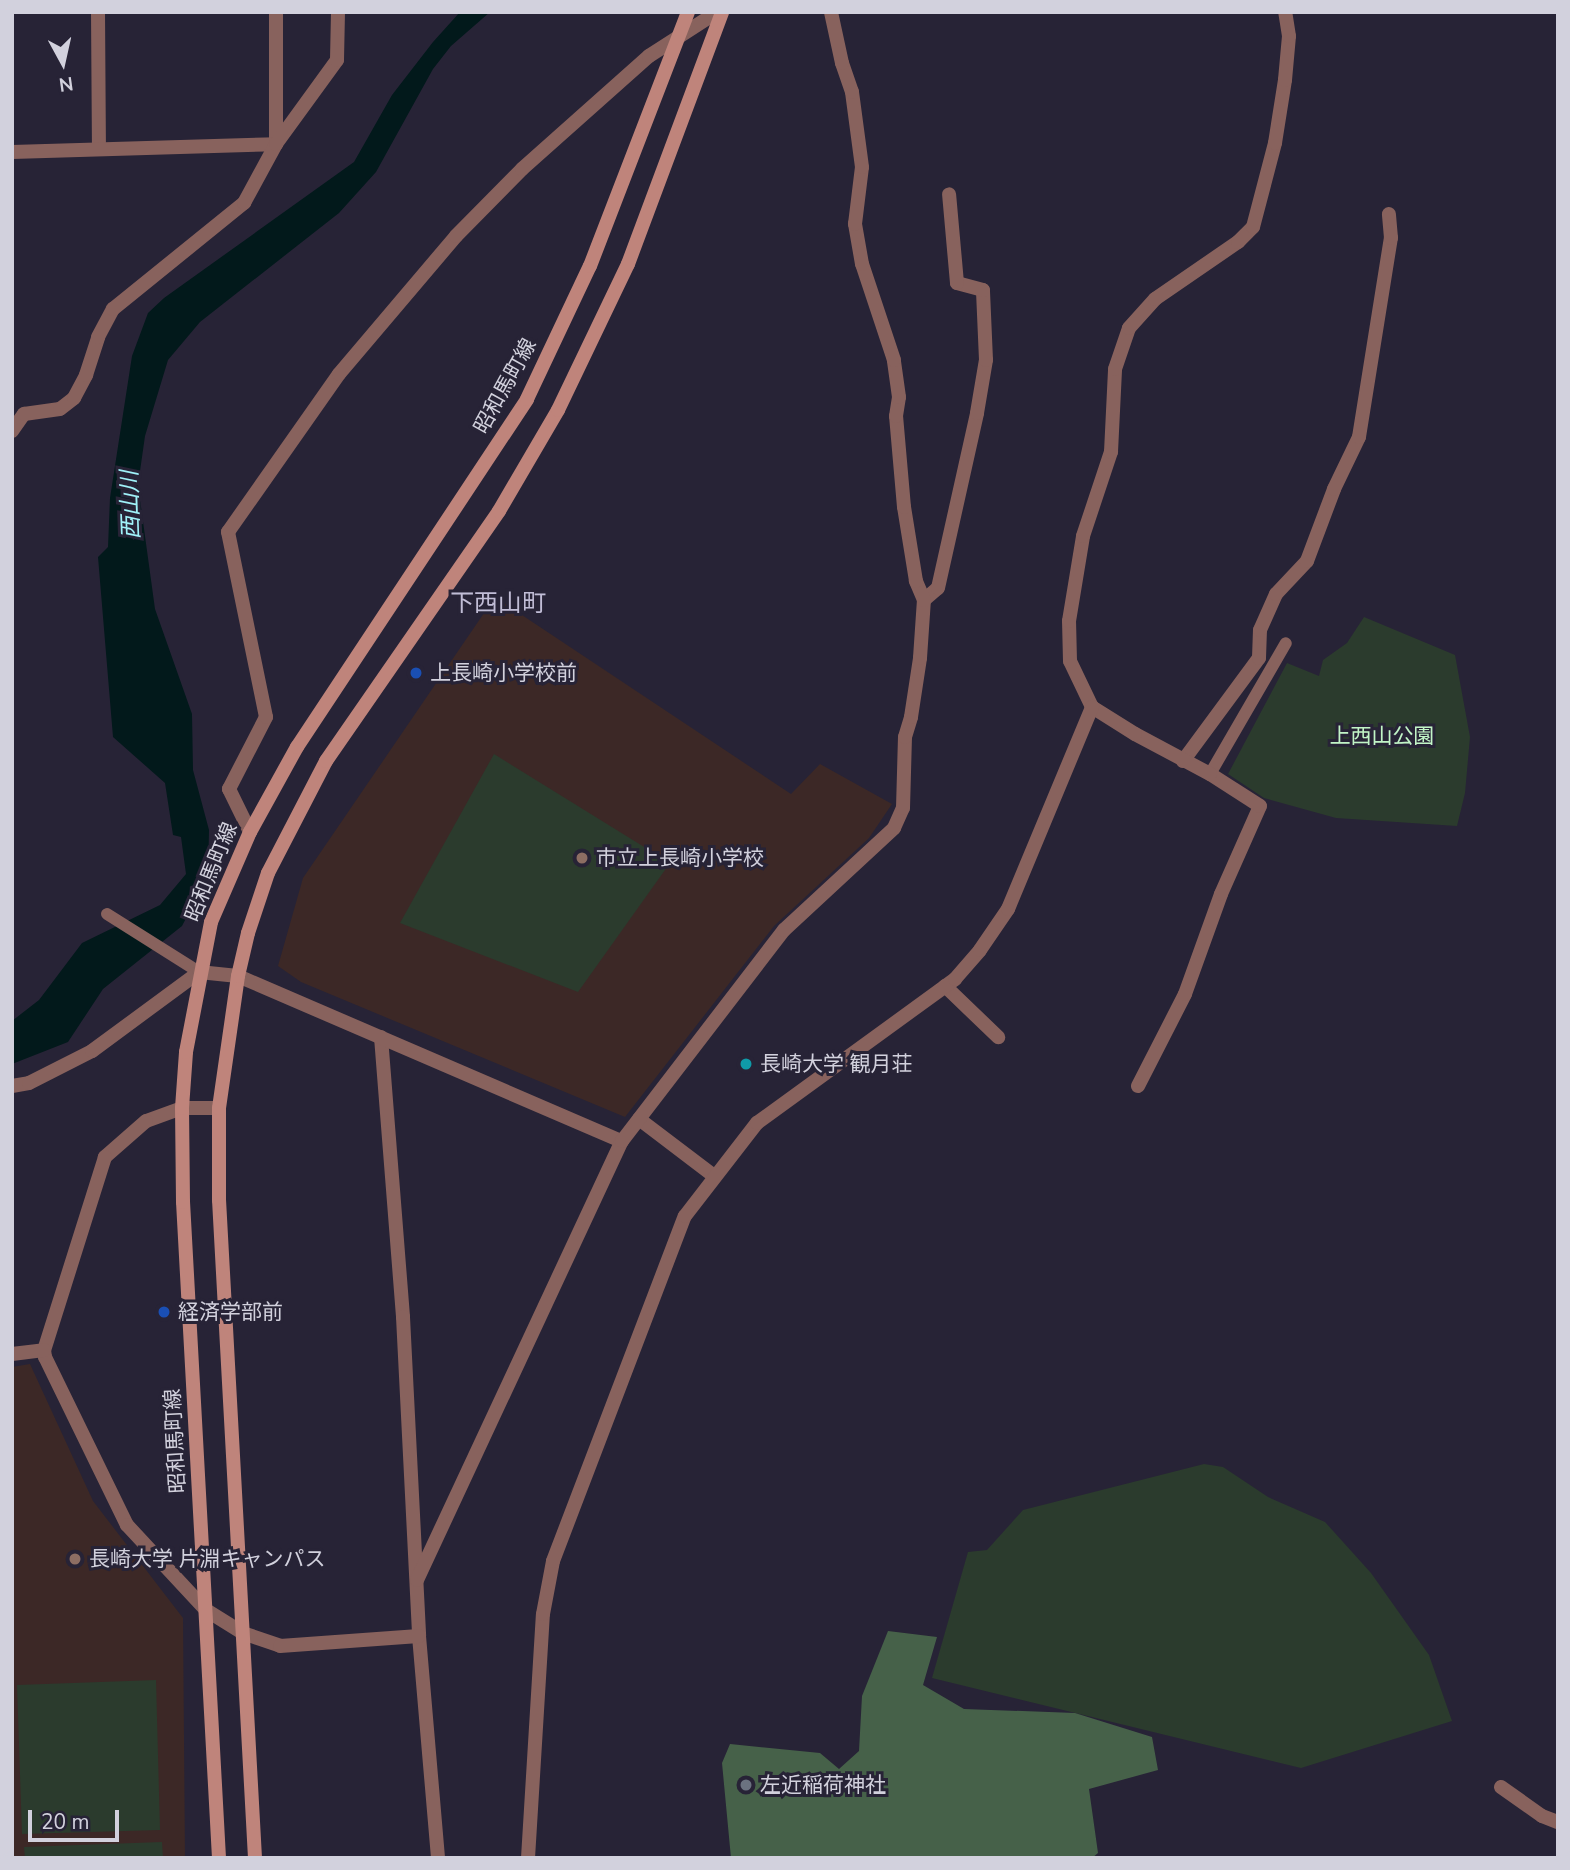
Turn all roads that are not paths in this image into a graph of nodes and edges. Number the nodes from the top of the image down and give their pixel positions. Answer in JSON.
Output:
{"nodes":[{"id":1,"x":98,"y":12,"type":"edge"},
{"id":2,"x":276,"y":12,"type":"edge"},
{"id":3,"x":338,"y":12,"type":"edge"},
{"id":4,"x":688,"y":12,"type":"edge"},
{"id":5,"x":720,"y":12,"type":"edge"},
{"id":6,"x":831,"y":12,"type":"edge"},
{"id":7,"x":1285,"y":12,"type":"edge"},
{"id":8,"x":679,"y":37,"type":"junction"},
{"id":9,"x":276,"y":144,"type":"junction"},
{"id":10,"x":99,"y":149,"type":"junction"},
{"id":11,"x":12,"y":152,"type":"edge"},
{"id":12,"x":949,"y":194,"type":"dead end"},
{"id":13,"x":1389,"y":214,"type":"dead end"},
{"id":14,"x":12,"y":431,"type":"edge"},
{"id":15,"x":924,"y":600,"type":"junction"},
{"id":16,"x":1286,"y":643,"type":"dead end"},
{"id":17,"x":1092,"y":707,"type":"junction"},
{"id":18,"x":1183,"y":761,"type":"junction"},
{"id":19,"x":1210,"y":774,"type":"junction"},
{"id":20,"x":250,"y":832,"type":"junction"},
{"id":21,"x":107,"y":914,"type":"dead end"},
{"id":22,"x":199,"y":972,"type":"junction"},
{"id":23,"x":238,"y":976,"type":"junction"},
{"id":24,"x":945,"y":986,"type":"junction"},
{"id":25,"x":381,"y":1037,"type":"junction"},
{"id":26,"x":998,"y":1037,"type":"dead end"},
{"id":27,"x":12,"y":1086,"type":"edge"},
{"id":28,"x":1138,"y":1086,"type":"dead end"},
{"id":29,"x":182,"y":1108,"type":"junction"},
{"id":30,"x":219,"y":1108,"type":"junction"},
{"id":31,"x":639,"y":1119,"type":"junction"},
{"id":32,"x":622,"y":1141,"type":"junction"},
{"id":33,"x":714,"y":1176,"type":"junction"},
{"id":34,"x":44,"y":1350,"type":"junction"},
{"id":35,"x":12,"y":1354,"type":"edge"},
{"id":36,"x":417,"y":1580,"type":"junction"},
{"id":37,"x":206,"y":1610,"type":"junction"},
{"id":38,"x":243,"y":1633,"type":"junction"},
{"id":39,"x":418,"y":1636,"type":"junction"},
{"id":40,"x":1502,"y":1787,"type":"dead end"},
{"id":41,"x":1558,"y":1822,"type":"edge"},
{"id":42,"x":219,"y":1858,"type":"edge"},
{"id":43,"x":255,"y":1858,"type":"edge"},
{"id":44,"x":438,"y":1858,"type":"edge"},
{"id":45,"x":528,"y":1858,"type":"edge"}],
"edges":[{"from":1,"to":10,"type":"street"},
{"from":2,"to":9,"type":"street"},
{"from":3,"to":9,"type":"street"},
{"from":4,"to":8,"type":"main road","name":"昭和馬町線"},
{"from":5,"to":8,"type":"street"},
{"from":5,"to":23,"type":"main road"},
{"from":6,"to":15,"type":"street"},
{"from":7,"to":17,"type":"street"},
{"from":8,"to":20,"type":"main road","name":"昭和馬町線"},
{"from":8,"to":20,"type":"street"},
{"from":9,"to":10,"type":"street"},
{"from":9,"to":14,"type":"street"},
{"from":10,"to":11,"type":"street"},
{"from":12,"to":15,"type":"street"},
{"from":13,"to":18,"type":"street"},
{"from":15,"to":31,"type":"street"},
{"from":16,"to":19,"type":"lane"},
{"from":17,"to":18,"type":"street"},
{"from":17,"to":24,"type":"street"},
{"from":18,"to":19,"type":"street"},
{"from":19,"to":28,"type":"street"},
{"from":20,"to":22,"type":"main road","name":"昭和馬町線"},
{"from":21,"to":22,"type":"lane"},
{"from":22,"to":23,"type":"street"},
{"from":22,"to":27,"type":"street"},
{"from":22,"to":29,"type":"main road","name":"昭和馬町線"},
{"from":23,"to":25,"type":"street"},
{"from":23,"to":30,"type":"main road"},
{"from":24,"to":26,"type":"street"},
{"from":24,"to":33,"type":"street"},
{"from":25,"to":32,"type":"street"},
{"from":25,"to":36,"type":"street"},
{"from":29,"to":30,"type":"street"},
{"from":29,"to":34,"type":"street"},
{"from":29,"to":37,"type":"main road","name":"昭和馬町線"},
{"from":30,"to":38,"type":"main road"},
{"from":31,"to":32,"type":"street"},
{"from":31,"to":33,"type":"street"},
{"from":32,"to":36,"type":"street"},
{"from":33,"to":45,"type":"street"},
{"from":34,"to":35,"type":"street"},
{"from":34,"to":37,"type":"street"},
{"from":36,"to":39,"type":"street"},
{"from":37,"to":38,"type":"street"},
{"from":37,"to":42,"type":"main road","name":"昭和馬町線"},
{"from":38,"to":39,"type":"street"},
{"from":38,"to":43,"type":"main road"},
{"from":39,"to":44,"type":"street"},
{"from":40,"to":41,"type":"street"}]}
